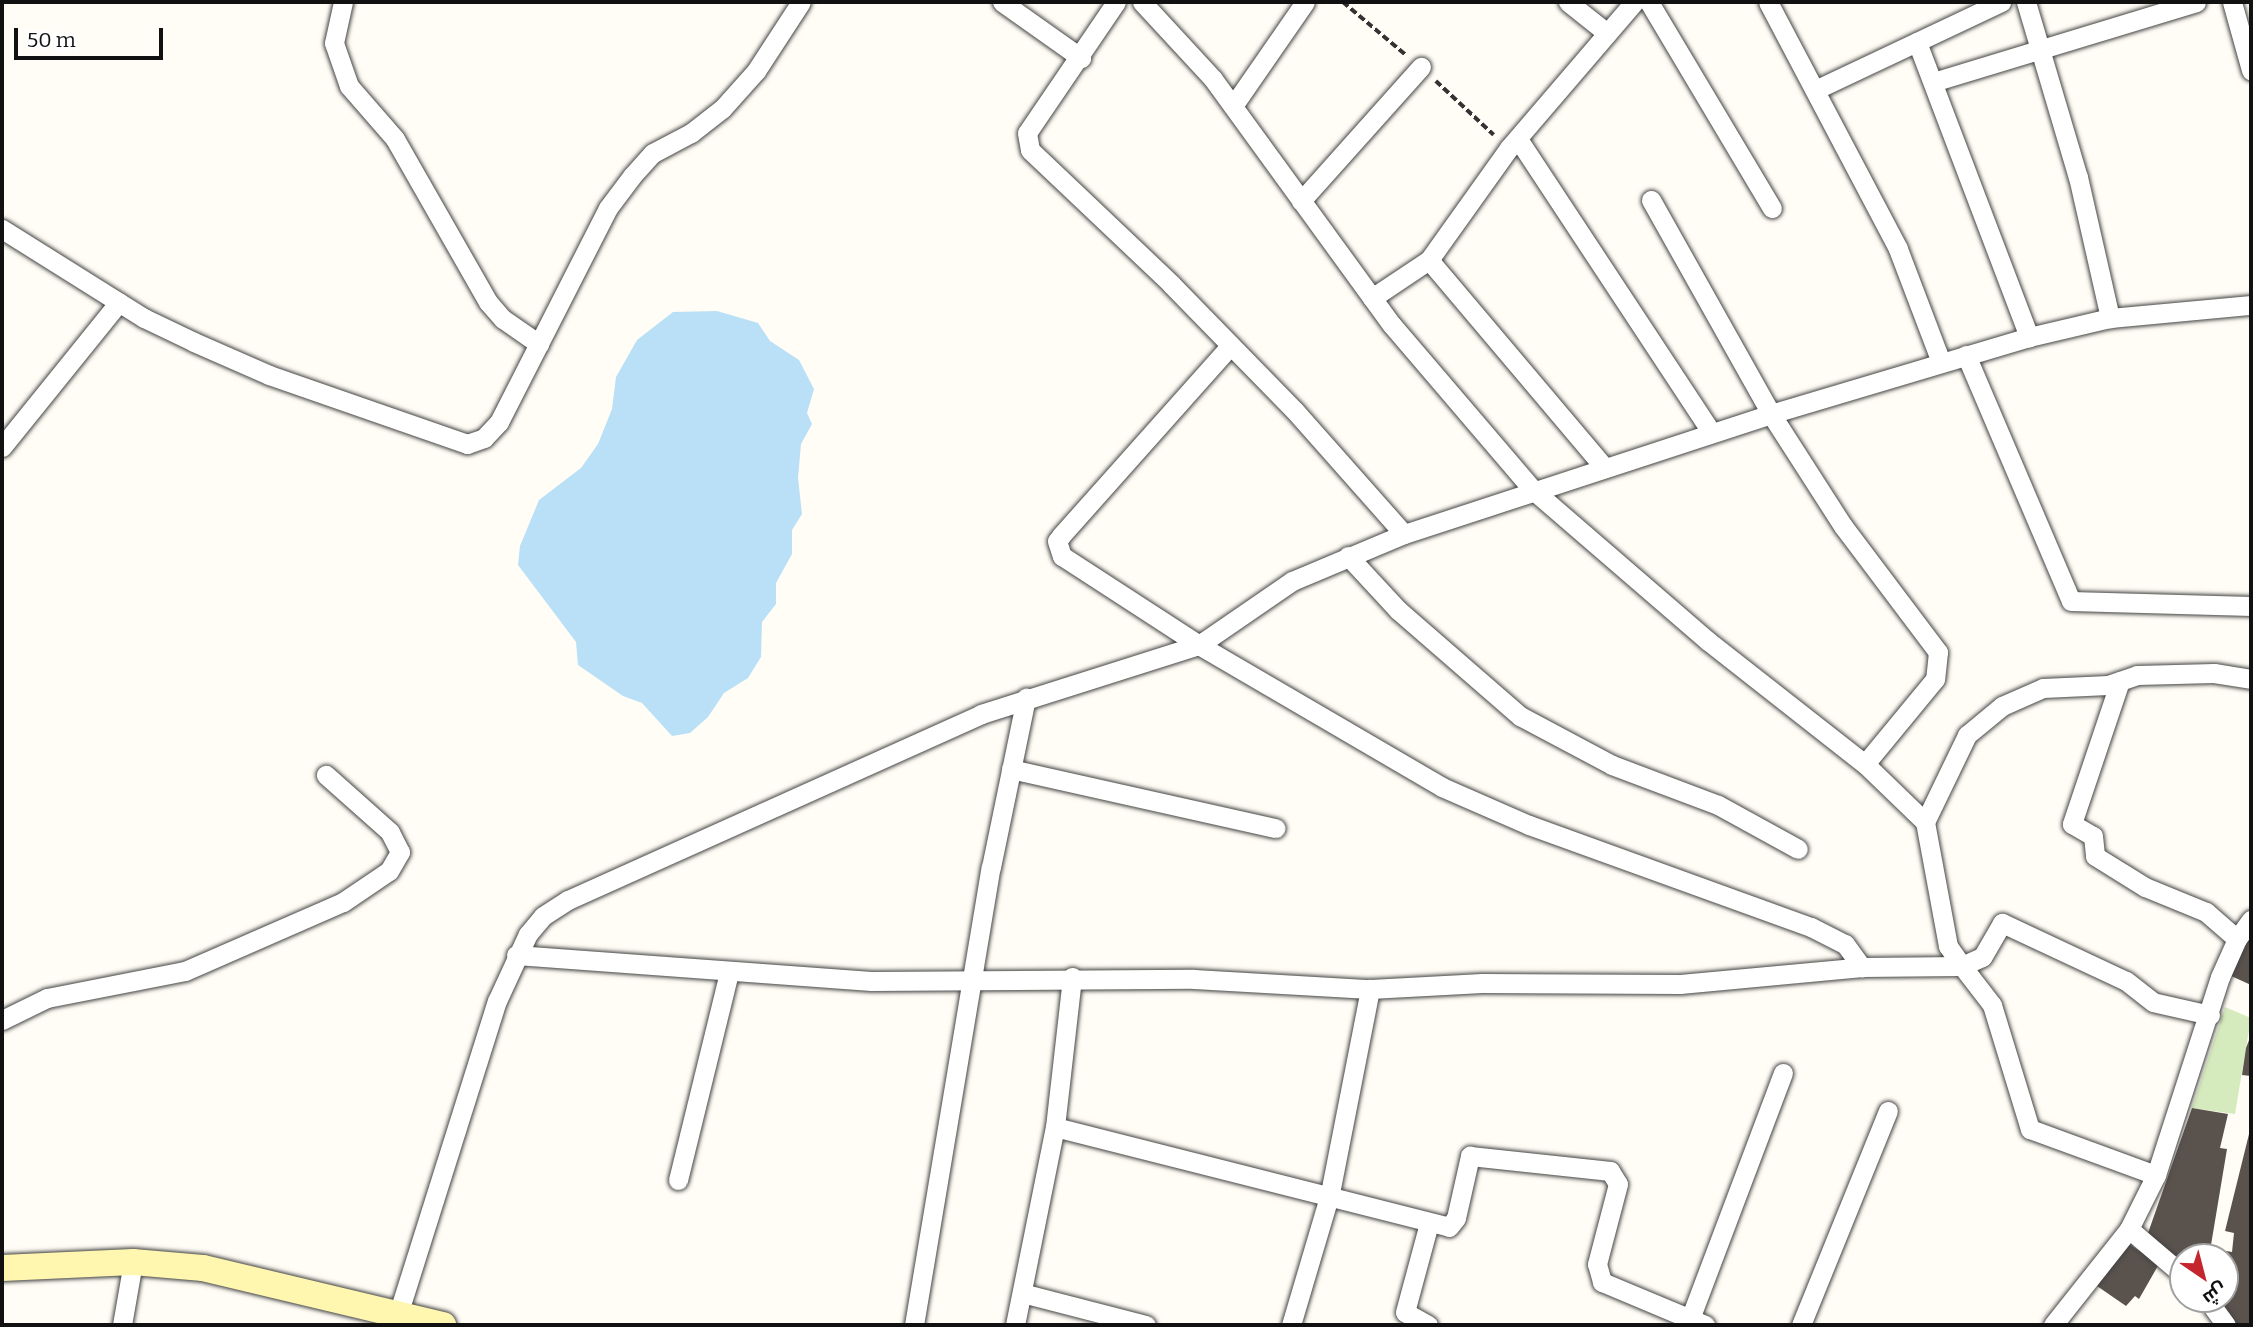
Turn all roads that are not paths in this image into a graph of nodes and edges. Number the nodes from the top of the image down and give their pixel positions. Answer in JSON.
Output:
{"nodes":[{"id":1,"x":344,"y":2,"type":"edge"},
{"id":2,"x":800,"y":2,"type":"edge"},
{"id":3,"x":1002,"y":2,"type":"edge"},
{"id":4,"x":1116,"y":2,"type":"edge"},
{"id":5,"x":1142,"y":2,"type":"edge"},
{"id":6,"x":1305,"y":2,"type":"edge"},
{"id":7,"x":1568,"y":2,"type":"edge"},
{"id":8,"x":1634,"y":2,"type":"edge"},
{"id":9,"x":1649,"y":2,"type":"edge"},
{"id":10,"x":1768,"y":2,"type":"edge"},
{"id":11,"x":2001,"y":2,"type":"edge"},
{"id":12,"x":2026,"y":2,"type":"edge"},
{"id":13,"x":2196,"y":2,"type":"edge"},
{"id":14,"x":2239,"y":8,"type":"edge"},
{"id":15,"x":1607,"y":33,"type":"junction"},
{"id":16,"x":1917,"y":41,"type":"junction"},
{"id":17,"x":2039,"y":46,"type":"junction"},
{"id":18,"x":1081,"y":58,"type":"junction"},
{"id":19,"x":1421,"y":67,"type":"dead end"},
{"id":20,"x":2251,"y":70,"type":"edge"},
{"id":21,"x":1933,"y":82,"type":"junction"},
{"id":22,"x":1815,"y":90,"type":"junction"},
{"id":23,"x":1233,"y":106,"type":"junction"},
{"id":24,"x":1518,"y":139,"type":"junction"},
{"id":25,"x":1651,"y":200,"type":"dead end"},
{"id":26,"x":1301,"y":201,"type":"junction"},
{"id":27,"x":1772,"y":208,"type":"dead end"},
{"id":28,"x":2,"y":229,"type":"edge"},
{"id":29,"x":1429,"y":260,"type":"junction"},
{"id":30,"x":1371,"y":298,"type":"junction"},
{"id":31,"x":119,"y":302,"type":"junction"},
{"id":32,"x":2251,"y":305,"type":"edge"},
{"id":33,"x":2110,"y":318,"type":"junction"},
{"id":34,"x":2029,"y":337,"type":"junction"},
{"id":35,"x":539,"y":344,"type":"junction"},
{"id":36,"x":1230,"y":346,"type":"junction"},
{"id":37,"x":1966,"y":355,"type":"junction"},
{"id":38,"x":1941,"y":362,"type":"junction"},
{"id":39,"x":1771,"y":414,"type":"junction"},
{"id":40,"x":1712,"y":433,"type":"junction"},
{"id":41,"x":2,"y":447,"type":"edge"},
{"id":42,"x":1605,"y":468,"type":"junction"},
{"id":43,"x":1533,"y":490,"type":"junction"},
{"id":44,"x":1404,"y":534,"type":"junction"},
{"id":45,"x":1348,"y":556,"type":"junction"},
{"id":46,"x":2251,"y":606,"type":"edge"},
{"id":47,"x":1199,"y":645,"type":"junction"},
{"id":48,"x":2251,"y":679,"type":"edge"},
{"id":49,"x":2120,"y":681,"type":"junction"},
{"id":50,"x":1026,"y":698,"type":"junction"},
{"id":51,"x":1865,"y":764,"type":"junction"},
{"id":52,"x":1011,"y":769,"type":"junction"},
{"id":53,"x":326,"y":775,"type":"dead end"},
{"id":54,"x":1925,"y":822,"type":"junction"},
{"id":55,"x":1276,"y":828,"type":"dead end"},
{"id":56,"x":1798,"y":849,"type":"dead end"},
{"id":57,"x":2251,"y":920,"type":"edge"},
{"id":58,"x":2237,"y":939,"type":"junction"},
{"id":59,"x":516,"y":955,"type":"junction"},
{"id":60,"x":1962,"y":965,"type":"junction"},
{"id":61,"x":1862,"y":967,"type":"junction"},
{"id":62,"x":729,"y":973,"type":"junction"},
{"id":63,"x":1072,"y":977,"type":"junction"},
{"id":64,"x":972,"y":982,"type":"junction"},
{"id":65,"x":1370,"y":989,"type":"junction"},
{"id":66,"x":2210,"y":1015,"type":"junction"},
{"id":67,"x":2,"y":1020,"type":"edge"},
{"id":68,"x":1783,"y":1073,"type":"dead end"},
{"id":69,"x":1888,"y":1111,"type":"dead end"},
{"id":70,"x":1055,"y":1127,"type":"junction"},
{"id":71,"x":2156,"y":1175,"type":"junction"},
{"id":72,"x":678,"y":1180,"type":"dead end"},
{"id":73,"x":1330,"y":1193,"type":"junction"},
{"id":74,"x":1429,"y":1223,"type":"junction"},
{"id":75,"x":2129,"y":1229,"type":"junction"},
{"id":76,"x":133,"y":1262,"type":"junction"},
{"id":77,"x":2169,"y":1263,"type":"edge"},
{"id":78,"x":2,"y":1268,"type":"edge"},
{"id":79,"x":1023,"y":1293,"type":"junction"},
{"id":80,"x":396,"y":1320,"type":"edge"},
{"id":81,"x":1697,"y":1322,"type":"edge"},
{"id":82,"x":122,"y":1325,"type":"edge"},
{"id":83,"x":443,"y":1325,"type":"edge"},
{"id":84,"x":914,"y":1325,"type":"edge"},
{"id":85,"x":1015,"y":1325,"type":"edge"},
{"id":86,"x":1146,"y":1325,"type":"edge"},
{"id":87,"x":1291,"y":1325,"type":"edge"},
{"id":88,"x":1428,"y":1325,"type":"edge"},
{"id":89,"x":1801,"y":1325,"type":"edge"},
{"id":90,"x":2053,"y":1325,"type":"edge"}],
"edges":[{"from":1,"to":35,"type":"street"},
{"from":2,"to":35,"type":"street"},
{"from":3,"to":18,"type":"street"},
{"from":4,"to":18,"type":"street"},
{"from":5,"to":23,"type":"street"},
{"from":6,"to":23,"type":"street"},
{"from":7,"to":15,"type":"street"},
{"from":8,"to":15,"type":"street"},
{"from":9,"to":27,"type":"street"},
{"from":10,"to":22,"type":"street"},
{"from":11,"to":16,"type":"street"},
{"from":12,"to":17,"type":"street"},
{"from":13,"to":17,"type":"street"},
{"from":14,"to":20,"type":"street"},
{"from":15,"to":24,"type":"street"},
{"from":16,"to":21,"type":"street"},
{"from":16,"to":22,"type":"street"},
{"from":17,"to":21,"type":"street"},
{"from":17,"to":33,"type":"street"},
{"from":18,"to":36,"type":"street"},
{"from":19,"to":26,"type":"street"},
{"from":21,"to":34,"type":"street"},
{"from":22,"to":38,"type":"street"},
{"from":23,"to":26,"type":"street"},
{"from":24,"to":29,"type":"street"},
{"from":24,"to":40,"type":"street"},
{"from":25,"to":39,"type":"street"},
{"from":26,"to":30,"type":"street"},
{"from":28,"to":31,"type":"street"},
{"from":29,"to":30,"type":"street"},
{"from":29,"to":42,"type":"street"},
{"from":30,"to":43,"type":"street"},
{"from":31,"to":35,"type":"street"},
{"from":31,"to":41,"type":"street"},
{"from":32,"to":33,"type":"street"},
{"from":33,"to":34,"type":"street"},
{"from":34,"to":37,"type":"street"},
{"from":36,"to":44,"type":"street"},
{"from":36,"to":47,"type":"street"},
{"from":37,"to":38,"type":"street"},
{"from":37,"to":46,"type":"street"},
{"from":38,"to":39,"type":"street"},
{"from":39,"to":40,"type":"street"},
{"from":39,"to":51,"type":"street"},
{"from":40,"to":42,"type":"street"},
{"from":42,"to":43,"type":"street"},
{"from":43,"to":44,"type":"street"},
{"from":43,"to":51,"type":"street"},
{"from":44,"to":45,"type":"street"},
{"from":45,"to":47,"type":"street"},
{"from":45,"to":56,"type":"street"},
{"from":47,"to":50,"type":"street"},
{"from":47,"to":61,"type":"street"},
{"from":48,"to":49,"type":"street"},
{"from":49,"to":54,"type":"street"},
{"from":49,"to":58,"type":"street"},
{"from":50,"to":52,"type":"street"},
{"from":50,"to":59,"type":"street"},
{"from":51,"to":54,"type":"street"},
{"from":52,"to":55,"type":"street"},
{"from":52,"to":64,"type":"street"},
{"from":53,"to":67,"type":"street"},
{"from":54,"to":60,"type":"street"},
{"from":57,"to":58,"type":"street"},
{"from":58,"to":66,"type":"street"},
{"from":59,"to":62,"type":"street"},
{"from":59,"to":80,"type":"street"},
{"from":60,"to":61,"type":"street"},
{"from":60,"to":66,"type":"street"},
{"from":60,"to":71,"type":"street"},
{"from":61,"to":65,"type":"street"},
{"from":62,"to":64,"type":"street"},
{"from":62,"to":72,"type":"street"},
{"from":63,"to":64,"type":"street"},
{"from":63,"to":65,"type":"street"},
{"from":63,"to":70,"type":"street"},
{"from":64,"to":84,"type":"street"},
{"from":65,"to":73,"type":"street"},
{"from":66,"to":71,"type":"street"},
{"from":68,"to":81,"type":"street"},
{"from":69,"to":89,"type":"street"},
{"from":70,"to":73,"type":"street"},
{"from":70,"to":79,"type":"street"},
{"from":71,"to":75,"type":"street"},
{"from":73,"to":74,"type":"street"},
{"from":73,"to":87,"type":"street"},
{"from":74,"to":81,"type":"street"},
{"from":74,"to":88,"type":"street"},
{"from":75,"to":77,"type":"street"},
{"from":75,"to":90,"type":"street"},
{"from":76,"to":78,"type":"street"},
{"from":76,"to":80,"type":"street"},
{"from":76,"to":82,"type":"street"},
{"from":79,"to":85,"type":"street"},
{"from":79,"to":86,"type":"street"},
{"from":80,"to":83,"type":"street"}]}
